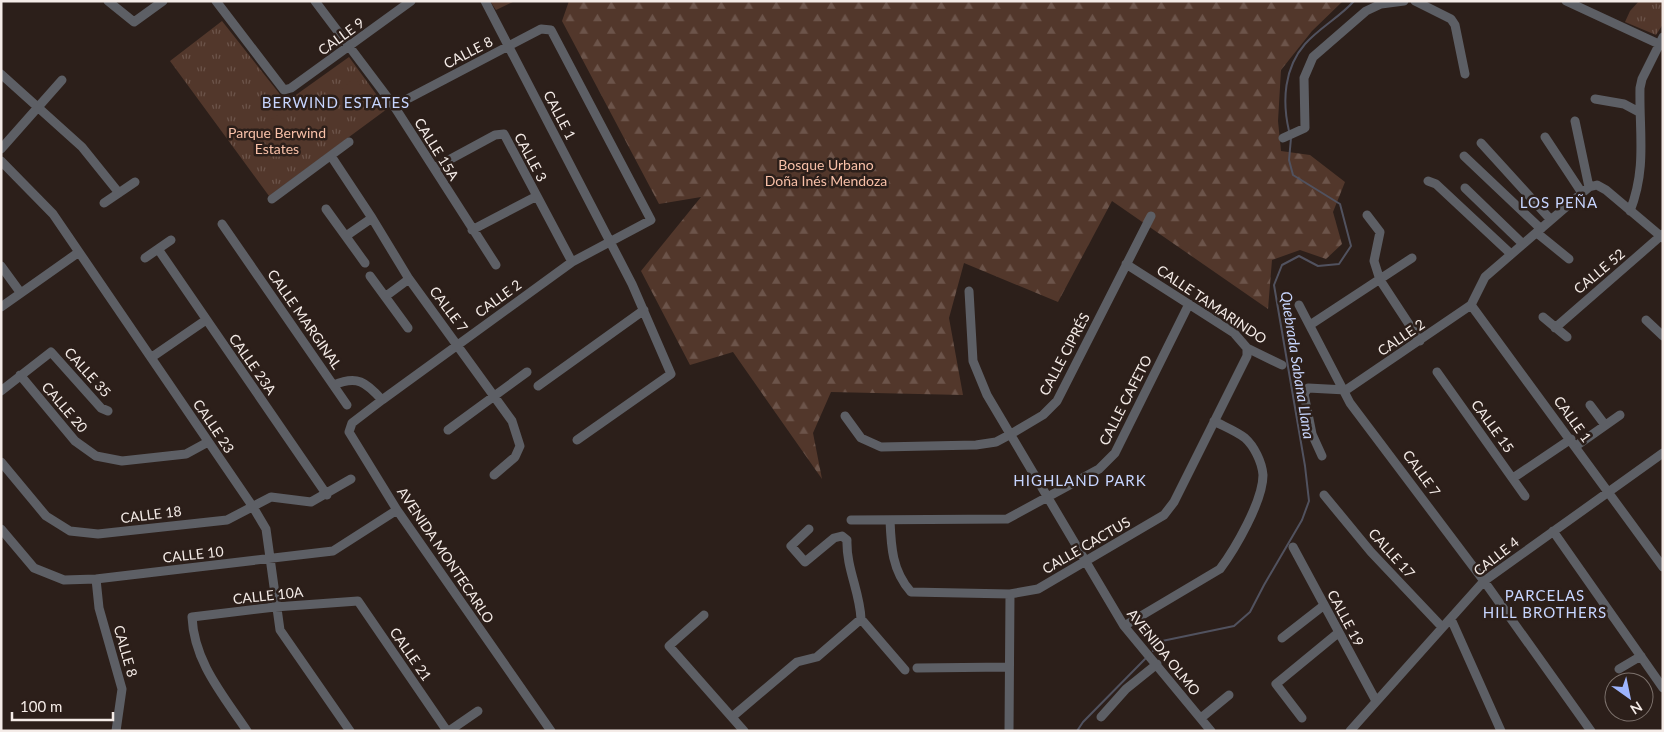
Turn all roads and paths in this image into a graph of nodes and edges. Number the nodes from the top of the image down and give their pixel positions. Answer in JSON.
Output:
{"nodes":[{"id":1,"x":108,"y":1,"type":"edge"},
{"id":2,"x":163,"y":1,"type":"edge"},
{"id":3,"x":216,"y":1,"type":"edge"},
{"id":4,"x":315,"y":1,"type":"edge"},
{"id":5,"x":411,"y":1,"type":"edge"},
{"id":6,"x":485,"y":1,"type":"edge"},
{"id":7,"x":1404,"y":1,"type":"edge"},
{"id":8,"x":1415,"y":1,"type":"edge"},
{"id":9,"x":1566,"y":1,"type":"edge"},
{"id":10,"x":554,"y":35,"type":"joint"},
{"id":11,"x":1661,"y":42,"type":"edge"},
{"id":12,"x":509,"y":46,"type":"junction"},
{"id":13,"x":349,"y":48,"type":"junction"},
{"id":14,"x":1,"y":74,"type":"edge"},
{"id":15,"x":1465,"y":74,"type":"dead end"},
{"id":16,"x":62,"y":80,"type":"dead end"},
{"id":17,"x":1596,"y":99,"type":"dead end"},
{"id":18,"x":39,"y":106,"type":"junction"},
{"id":19,"x":394,"y":106,"type":"junction"},
{"id":20,"x":1639,"y":112,"type":"junction"},
{"id":21,"x":1575,"y":120,"type":"dead end"},
{"id":22,"x":1545,"y":137,"type":"dead end"},
{"id":23,"x":1283,"y":138,"type":"dead end"},
{"id":24,"x":349,"y":142,"type":"dead end"},
{"id":25,"x":1481,"y":143,"type":"dead end"},
{"id":26,"x":1,"y":149,"type":"edge"},
{"id":27,"x":331,"y":156,"type":"junction"},
{"id":28,"x":1464,"y":156,"type":"dead end"},
{"id":29,"x":1,"y":162,"type":"edge"},
{"id":30,"x":434,"y":168,"type":"junction"},
{"id":31,"x":1428,"y":181,"type":"dead end"},
{"id":32,"x":135,"y":182,"type":"dead end"},
{"id":33,"x":1464,"y":188,"type":"dead end"},
{"id":34,"x":1586,"y":190,"type":"junction"},
{"id":35,"x":119,"y":193,"type":"junction"},
{"id":36,"x":537,"y":196,"type":"junction"},
{"id":37,"x":272,"y":199,"type":"dead end"},
{"id":38,"x":104,"y":204,"type":"dead end"},
{"id":39,"x":326,"y":209,"type":"dead end"},
{"id":40,"x":1630,"y":211,"type":"junction"},
{"id":41,"x":1367,"y":215,"type":"dead end"},
{"id":42,"x":1150,"y":216,"type":"dead end"},
{"id":43,"x":372,"y":218,"type":"junction"},
{"id":44,"x":1552,"y":220,"type":"junction"},
{"id":45,"x":222,"y":224,"type":"dead end"},
{"id":46,"x":472,"y":230,"type":"junction"},
{"id":47,"x":1539,"y":231,"type":"junction"},
{"id":48,"x":346,"y":236,"type":"junction"},
{"id":49,"x":1662,"y":236,"type":"edge"},
{"id":50,"x":171,"y":240,"type":"dead end"},
{"id":51,"x":610,"y":242,"type":"junction"},
{"id":52,"x":1523,"y":244,"type":"junction"},
{"id":53,"x":158,"y":249,"type":"junction"},
{"id":54,"x":79,"y":252,"type":"junction"},
{"id":55,"x":1511,"y":254,"type":"junction"},
{"id":56,"x":145,"y":258,"type":"dead end"},
{"id":57,"x":1412,"y":258,"type":"dead end"},
{"id":58,"x":1569,"y":259,"type":"dead end"},
{"id":59,"x":572,"y":262,"type":"junction"},
{"id":60,"x":365,"y":263,"type":"dead end"},
{"id":61,"x":1126,"y":264,"type":"junction"},
{"id":62,"x":496,"y":265,"type":"dead end"},
{"id":63,"x":1,"y":266,"type":"edge"},
{"id":64,"x":370,"y":276,"type":"dead end"},
{"id":65,"x":409,"y":279,"type":"junction"},
{"id":66,"x":1380,"y":280,"type":"junction"},
{"id":67,"x":969,"y":291,"type":"dead end"},
{"id":68,"x":20,"y":292,"type":"junction"},
{"id":69,"x":386,"y":296,"type":"junction"},
{"id":70,"x":1189,"y":304,"type":"junction"},
{"id":71,"x":1299,"y":305,"type":"dead end"},
{"id":72,"x":1471,"y":305,"type":"junction"},
{"id":73,"x":1,"y":307,"type":"edge"},
{"id":74,"x":644,"y":310,"type":"junction"},
{"id":75,"x":1543,"y":317,"type":"dead end"},
{"id":76,"x":206,"y":320,"type":"junction"},
{"id":77,"x":1646,"y":320,"type":"dead end"},
{"id":78,"x":1310,"y":325,"type":"junction"},
{"id":79,"x":408,"y":328,"type":"dead end"},
{"id":80,"x":1555,"y":328,"type":"junction"},
{"id":81,"x":1663,"y":336,"type":"edge"},
{"id":82,"x":1567,"y":337,"type":"dead end"},
{"id":83,"x":1420,"y":341,"type":"junction"},
{"id":84,"x":459,"y":345,"type":"junction"},
{"id":85,"x":1247,"y":348,"type":"junction"},
{"id":86,"x":152,"y":357,"type":"junction"},
{"id":87,"x":1282,"y":365,"type":"dead end"},
{"id":88,"x":527,"y":372,"type":"dead end"},
{"id":89,"x":1437,"y":372,"type":"dead end"},
{"id":90,"x":20,"y":375,"type":"junction"},
{"id":91,"x":334,"y":385,"type":"junction"},
{"id":92,"x":538,"y":386,"type":"dead end"},
{"id":93,"x":1346,"y":390,"type":"junction"},
{"id":94,"x":1,"y":391,"type":"edge"},
{"id":95,"x":495,"y":395,"type":"junction"},
{"id":96,"x":382,"y":400,"type":"junction"},
{"id":97,"x":347,"y":405,"type":"dead end"},
{"id":98,"x":1590,"y":405,"type":"dead end"},
{"id":99,"x":108,"y":411,"type":"dead end"},
{"id":100,"x":1620,"y":415,"type":"dead end"},
{"id":101,"x":845,"y":416,"type":"dead end"},
{"id":102,"x":1214,"y":421,"type":"junction"},
{"id":103,"x":1605,"y":426,"type":"junction"},
{"id":104,"x":448,"y":430,"type":"dead end"},
{"id":105,"x":1011,"y":434,"type":"junction"},
{"id":106,"x":577,"y":440,"type":"dead end"},
{"id":107,"x":208,"y":442,"type":"junction"},
{"id":108,"x":1574,"y":442,"type":"junction"},
{"id":109,"x":1663,"y":452,"type":"edge"},
{"id":110,"x":1322,"y":456,"type":"dead end"},
{"id":111,"x":1,"y":462,"type":"edge"},
{"id":112,"x":494,"y":475,"type":"dead end"},
{"id":113,"x":351,"y":478,"type":"dead end"},
{"id":114,"x":1513,"y":478,"type":"junction"},
{"id":115,"x":1608,"y":491,"type":"junction"},
{"id":116,"x":327,"y":495,"type":"junction"},
{"id":117,"x":1324,"y":495,"type":"dead end"},
{"id":118,"x":1526,"y":496,"type":"dead end"},
{"id":119,"x":1048,"y":498,"type":"junction"},
{"id":120,"x":253,"y":507,"type":"junction"},
{"id":121,"x":397,"y":510,"type":"junction"},
{"id":122,"x":852,"y":520,"type":"dead end"},
{"id":123,"x":890,"y":520,"type":"junction"},
{"id":124,"x":1,"y":529,"type":"edge"},
{"id":125,"x":810,"y":529,"type":"dead end"},
{"id":126,"x":1553,"y":531,"type":"junction"},
{"id":127,"x":1293,"y":548,"type":"dead end"},
{"id":128,"x":270,"y":559,"type":"junction"},
{"id":129,"x":1085,"y":563,"type":"junction"},
{"id":130,"x":1663,"y":567,"type":"edge"},
{"id":131,"x":96,"y":578,"type":"junction"},
{"id":132,"x":1484,"y":581,"type":"junction"},
{"id":133,"x":1010,"y":594,"type":"junction"},
{"id":134,"x":347,"y":602,"type":"joint"},
{"id":135,"x":1323,"y":606,"type":"junction"},
{"id":136,"x":275,"y":607,"type":"junction"},
{"id":137,"x":704,"y":616,"type":"dead end"},
{"id":138,"x":860,"y":619,"type":"junction"},
{"id":139,"x":1451,"y":619,"type":"junction"},
{"id":140,"x":1124,"y":626,"type":"junction"},
{"id":141,"x":1442,"y":627,"type":"junction"},
{"id":142,"x":1338,"y":633,"type":"junction"},
{"id":143,"x":1282,"y":638,"type":"dead end"},
{"id":144,"x":1641,"y":656,"type":"junction"},
{"id":145,"x":1157,"y":664,"type":"junction"},
{"id":146,"x":917,"y":668,"type":"dead end"},
{"id":147,"x":1009,"y":668,"type":"junction"},
{"id":148,"x":1619,"y":669,"type":"dead end"},
{"id":149,"x":904,"y":670,"type":"dead end"},
{"id":150,"x":1663,"y":688,"type":"edge"},
{"id":151,"x":1229,"y":696,"type":"dead end"},
{"id":152,"x":1376,"y":700,"type":"junction"},
{"id":153,"x":478,"y":711,"type":"dead end"},
{"id":154,"x":732,"y":717,"type":"junction"},
{"id":155,"x":1101,"y":717,"type":"dead end"},
{"id":156,"x":1200,"y":718,"type":"junction"},
{"id":157,"x":1302,"y":718,"type":"dead end"},
{"id":158,"x":116,"y":731,"type":"edge"},
{"id":159,"x":247,"y":731,"type":"edge"},
{"id":160,"x":350,"y":731,"type":"edge"},
{"id":161,"x":448,"y":731,"type":"edge"},
{"id":162,"x":551,"y":731,"type":"edge"},
{"id":163,"x":744,"y":731,"type":"edge"},
{"id":164,"x":1009,"y":731,"type":"edge"},
{"id":165,"x":1211,"y":731,"type":"edge"},
{"id":166,"x":1350,"y":731,"type":"edge"},
{"id":167,"x":1501,"y":731,"type":"edge"},
{"id":168,"x":1591,"y":731,"type":"edge"}],
"edges":[{"from":1,"to":2,"type":"street"},
{"from":3,"to":13,"type":"street","name":"CALLE 9"},
{"from":4,"to":13,"type":"street","name":"CALLE 15A"},
{"from":5,"to":13,"type":"street","name":"CALLE 9"},
{"from":6,"to":12,"type":"street","name":"CALLE 1"},
{"from":7,"to":23,"type":"street"},
{"from":8,"to":15,"type":"street"},
{"from":9,"to":11,"type":"street"},
{"from":10,"to":12,"type":"street","name":"CALLE 8"},
{"from":10,"to":51,"type":"street","name":"CALLE 2"},
{"from":11,"to":20,"type":"street"},
{"from":12,"to":19,"type":"street","name":"CALLE 8"},
{"from":12,"to":51,"type":"street","name":"CALLE 1"},
{"from":13,"to":19,"type":"street","name":"CALLE 15A"},
{"from":14,"to":18,"type":"street"},
{"from":16,"to":18,"type":"street"},
{"from":17,"to":20,"type":"street"},
{"from":18,"to":26,"type":"street"},
{"from":18,"to":35,"type":"street"},
{"from":19,"to":30,"type":"street","name":"CALLE 15A"},
{"from":20,"to":40,"type":"street"},
{"from":21,"to":34,"type":"street"},
{"from":22,"to":34,"type":"street"},
{"from":24,"to":27,"type":"street"},
{"from":25,"to":44,"type":"street"},
{"from":27,"to":37,"type":"street"},
{"from":27,"to":43,"type":"street","name":"CALLE 7"},
{"from":28,"to":47,"type":"street"},
{"from":29,"to":54,"type":"street","name":"CALLE 23"},
{"from":30,"to":36,"type":"street","name":"CALLE 3"},
{"from":30,"to":46,"type":"street","name":"CALLE 15A"},
{"from":31,"to":55,"type":"street"},
{"from":32,"to":35,"type":"street"},
{"from":33,"to":52,"type":"street"},
{"from":34,"to":40,"type":"street"},
{"from":34,"to":44,"type":"street"},
{"from":35,"to":38,"type":"street"},
{"from":36,"to":46,"type":"street"},
{"from":36,"to":59,"type":"street","name":"CALLE 3"},
{"from":39,"to":48,"type":"street"},
{"from":40,"to":49,"type":"street"},
{"from":41,"to":66,"type":"street"},
{"from":42,"to":61,"type":"street","name":"CALLE CIPRÉS"},
{"from":43,"to":48,"type":"street"},
{"from":43,"to":65,"type":"street","name":"CALLE 7"},
{"from":44,"to":47,"type":"street"},
{"from":45,"to":91,"type":"street","name":"CALLE MARGINAL"},
{"from":46,"to":62,"type":"street","name":"CALLE 15A"},
{"from":47,"to":52,"type":"street"},
{"from":47,"to":58,"type":"street"},
{"from":48,"to":60,"type":"street"},
{"from":49,"to":80,"type":"street","name":"CALLE 52"},
{"from":50,"to":53,"type":"street"},
{"from":51,"to":59,"type":"street","name":"CALLE 2"},
{"from":51,"to":74,"type":"street","name":"CALLE 1"},
{"from":52,"to":55,"type":"street"},
{"from":53,"to":56,"type":"street"},
{"from":53,"to":76,"type":"street","name":"CALLE 23A"},
{"from":54,"to":68,"type":"street"},
{"from":54,"to":86,"type":"street","name":"CALLE 23"},
{"from":55,"to":72,"type":"street"},
{"from":57,"to":66,"type":"street"},
{"from":59,"to":84,"type":"street","name":"CALLE 2"},
{"from":61,"to":70,"type":"street","name":"CALLE TAMARINDO"},
{"from":61,"to":105,"type":"street","name":"CALLE CIPRÉS"},
{"from":63,"to":68,"type":"street"},
{"from":64,"to":69,"type":"street"},
{"from":65,"to":69,"type":"street"},
{"from":65,"to":84,"type":"street","name":"CALLE 7"},
{"from":66,"to":78,"type":"street"},
{"from":66,"to":83,"type":"street"},
{"from":67,"to":105,"type":"street","name":"AVENIDA OLMO"},
{"from":68,"to":73,"type":"street"},
{"from":69,"to":79,"type":"street"},
{"from":70,"to":85,"type":"street","name":"CALLE TAMARINDO"},
{"from":70,"to":119,"type":"street","name":"CALLE CAFETO"},
{"from":71,"to":78,"type":"street","name":"CALLE 7"},
{"from":72,"to":83,"type":"street","name":"CALLE 2"},
{"from":72,"to":108,"type":"street","name":"CALLE 1"},
{"from":74,"to":92,"type":"street"},
{"from":74,"to":106,"type":"street","name":"CALLE 1"},
{"from":75,"to":80,"type":"street"},
{"from":76,"to":86,"type":"street"},
{"from":76,"to":116,"type":"street","name":"CALLE 23A"},
{"from":77,"to":81,"type":"street"},
{"from":78,"to":93,"type":"street","name":"CALLE 7"},
{"from":80,"to":82,"type":"street"},
{"from":83,"to":93,"type":"street","name":"CALLE 2"},
{"from":84,"to":95,"type":"street","name":"CALLE 7"},
{"from":84,"to":96,"type":"street","name":"CALLE 2"},
{"from":85,"to":87,"type":"street","name":"CALLE TAMARINDO"},
{"from":85,"to":102,"type":"street","name":"CALLE CACTUS"},
{"from":86,"to":107,"type":"street","name":"CALLE 23"},
{"from":88,"to":95,"type":"street"},
{"from":89,"to":114,"type":"street","name":"CALLE 15"},
{"from":90,"to":94,"type":"street","name":"CALLE 35"},
{"from":90,"to":99,"type":"street","name":"CALLE 35"},
{"from":90,"to":107,"type":"street","name":"CALLE 20"},
{"from":91,"to":96,"type":"street","name":"CALLE MARGINAL"},
{"from":91,"to":97,"type":"street"},
{"from":93,"to":110,"type":"street"},
{"from":93,"to":132,"type":"street","name":"CALLE 7"},
{"from":95,"to":104,"type":"street"},
{"from":95,"to":112,"type":"street","name":"CALLE 7"},
{"from":96,"to":121,"type":"street","name":"AVENIDA MONTECARLO"},
{"from":98,"to":103,"type":"street"},
{"from":100,"to":103,"type":"street"},
{"from":101,"to":105,"type":"street","name":"CALLE CIPRÉS"},
{"from":102,"to":129,"type":"street","name":"CALLE CACTUS"},
{"from":102,"to":140,"type":"street"},
{"from":103,"to":108,"type":"street"},
{"from":105,"to":119,"type":"street","name":"AVENIDA OLMO"},
{"from":107,"to":120,"type":"street","name":"CALLE 23"},
{"from":108,"to":114,"type":"street"},
{"from":108,"to":115,"type":"street","name":"CALLE 1"},
{"from":109,"to":115,"type":"street","name":"CALLE 4"},
{"from":111,"to":120,"type":"street","name":"CALLE 18"},
{"from":113,"to":116,"type":"street"},
{"from":114,"to":118,"type":"street","name":"CALLE 15"},
{"from":115,"to":126,"type":"street","name":"CALLE 4"},
{"from":115,"to":130,"type":"street","name":"CALLE 1"},
{"from":116,"to":120,"type":"street","name":"CALLE 18"},
{"from":117,"to":141,"type":"street","name":"CALLE 17"},
{"from":119,"to":123,"type":"street","name":"CALLE CAFETO"},
{"from":119,"to":129,"type":"street","name":"AVENIDA OLMO"},
{"from":120,"to":128,"type":"street","name":"CALLE 23"},
{"from":121,"to":128,"type":"street","name":"CALLE 10"},
{"from":121,"to":162,"type":"street","name":"AVENIDA MONTECARLO"},
{"from":122,"to":123,"type":"street","name":"CALLE CAFETO"},
{"from":123,"to":133,"type":"street","name":"CALLE CACTUS"},
{"from":124,"to":131,"type":"street","name":"CALLE 10"},
{"from":125,"to":138,"type":"street"},
{"from":126,"to":132,"type":"street","name":"CALLE 4"},
{"from":126,"to":144,"type":"street"},
{"from":127,"to":135,"type":"street","name":"CALLE 19"},
{"from":128,"to":131,"type":"street","name":"CALLE 10"},
{"from":128,"to":136,"type":"street","name":"CALLE 23"},
{"from":129,"to":133,"type":"street","name":"CALLE CACTUS"},
{"from":129,"to":140,"type":"street","name":"AVENIDA OLMO"},
{"from":131,"to":158,"type":"street","name":"CALLE 8"},
{"from":132,"to":139,"type":"street","name":"CALLE 4"},
{"from":132,"to":168,"type":"street","name":"CALLE 7"},
{"from":133,"to":147,"type":"street"},
{"from":134,"to":136,"type":"street","name":"CALLE 10A"},
{"from":134,"to":161,"type":"street","name":"CALLE 21"},
{"from":135,"to":142,"type":"street","name":"CALLE 19"},
{"from":135,"to":143,"type":"street"},
{"from":136,"to":159,"type":"street","name":"CALLE 10A"},
{"from":136,"to":160,"type":"street","name":"CALLE 23"},
{"from":137,"to":154,"type":"street"},
{"from":138,"to":149,"type":"street"},
{"from":138,"to":154,"type":"street"},
{"from":139,"to":141,"type":"street","name":"CALLE 4"},
{"from":139,"to":167,"type":"street"},
{"from":140,"to":145,"type":"street","name":"AVENIDA OLMO"},
{"from":141,"to":152,"type":"street","name":"CALLE 4"},
{"from":142,"to":152,"type":"street","name":"CALLE 19"},
{"from":142,"to":157,"type":"street"},
{"from":144,"to":148,"type":"street"},
{"from":144,"to":150,"type":"street"},
{"from":145,"to":155,"type":"street"},
{"from":145,"to":156,"type":"street","name":"AVENIDA OLMO"},
{"from":146,"to":147,"type":"street"},
{"from":147,"to":164,"type":"street"},
{"from":151,"to":156,"type":"street"},
{"from":152,"to":166,"type":"street","name":"CALLE 4"},
{"from":153,"to":161,"type":"street"},
{"from":154,"to":163,"type":"street"},
{"from":156,"to":165,"type":"street","name":"AVENIDA OLMO"}]}
